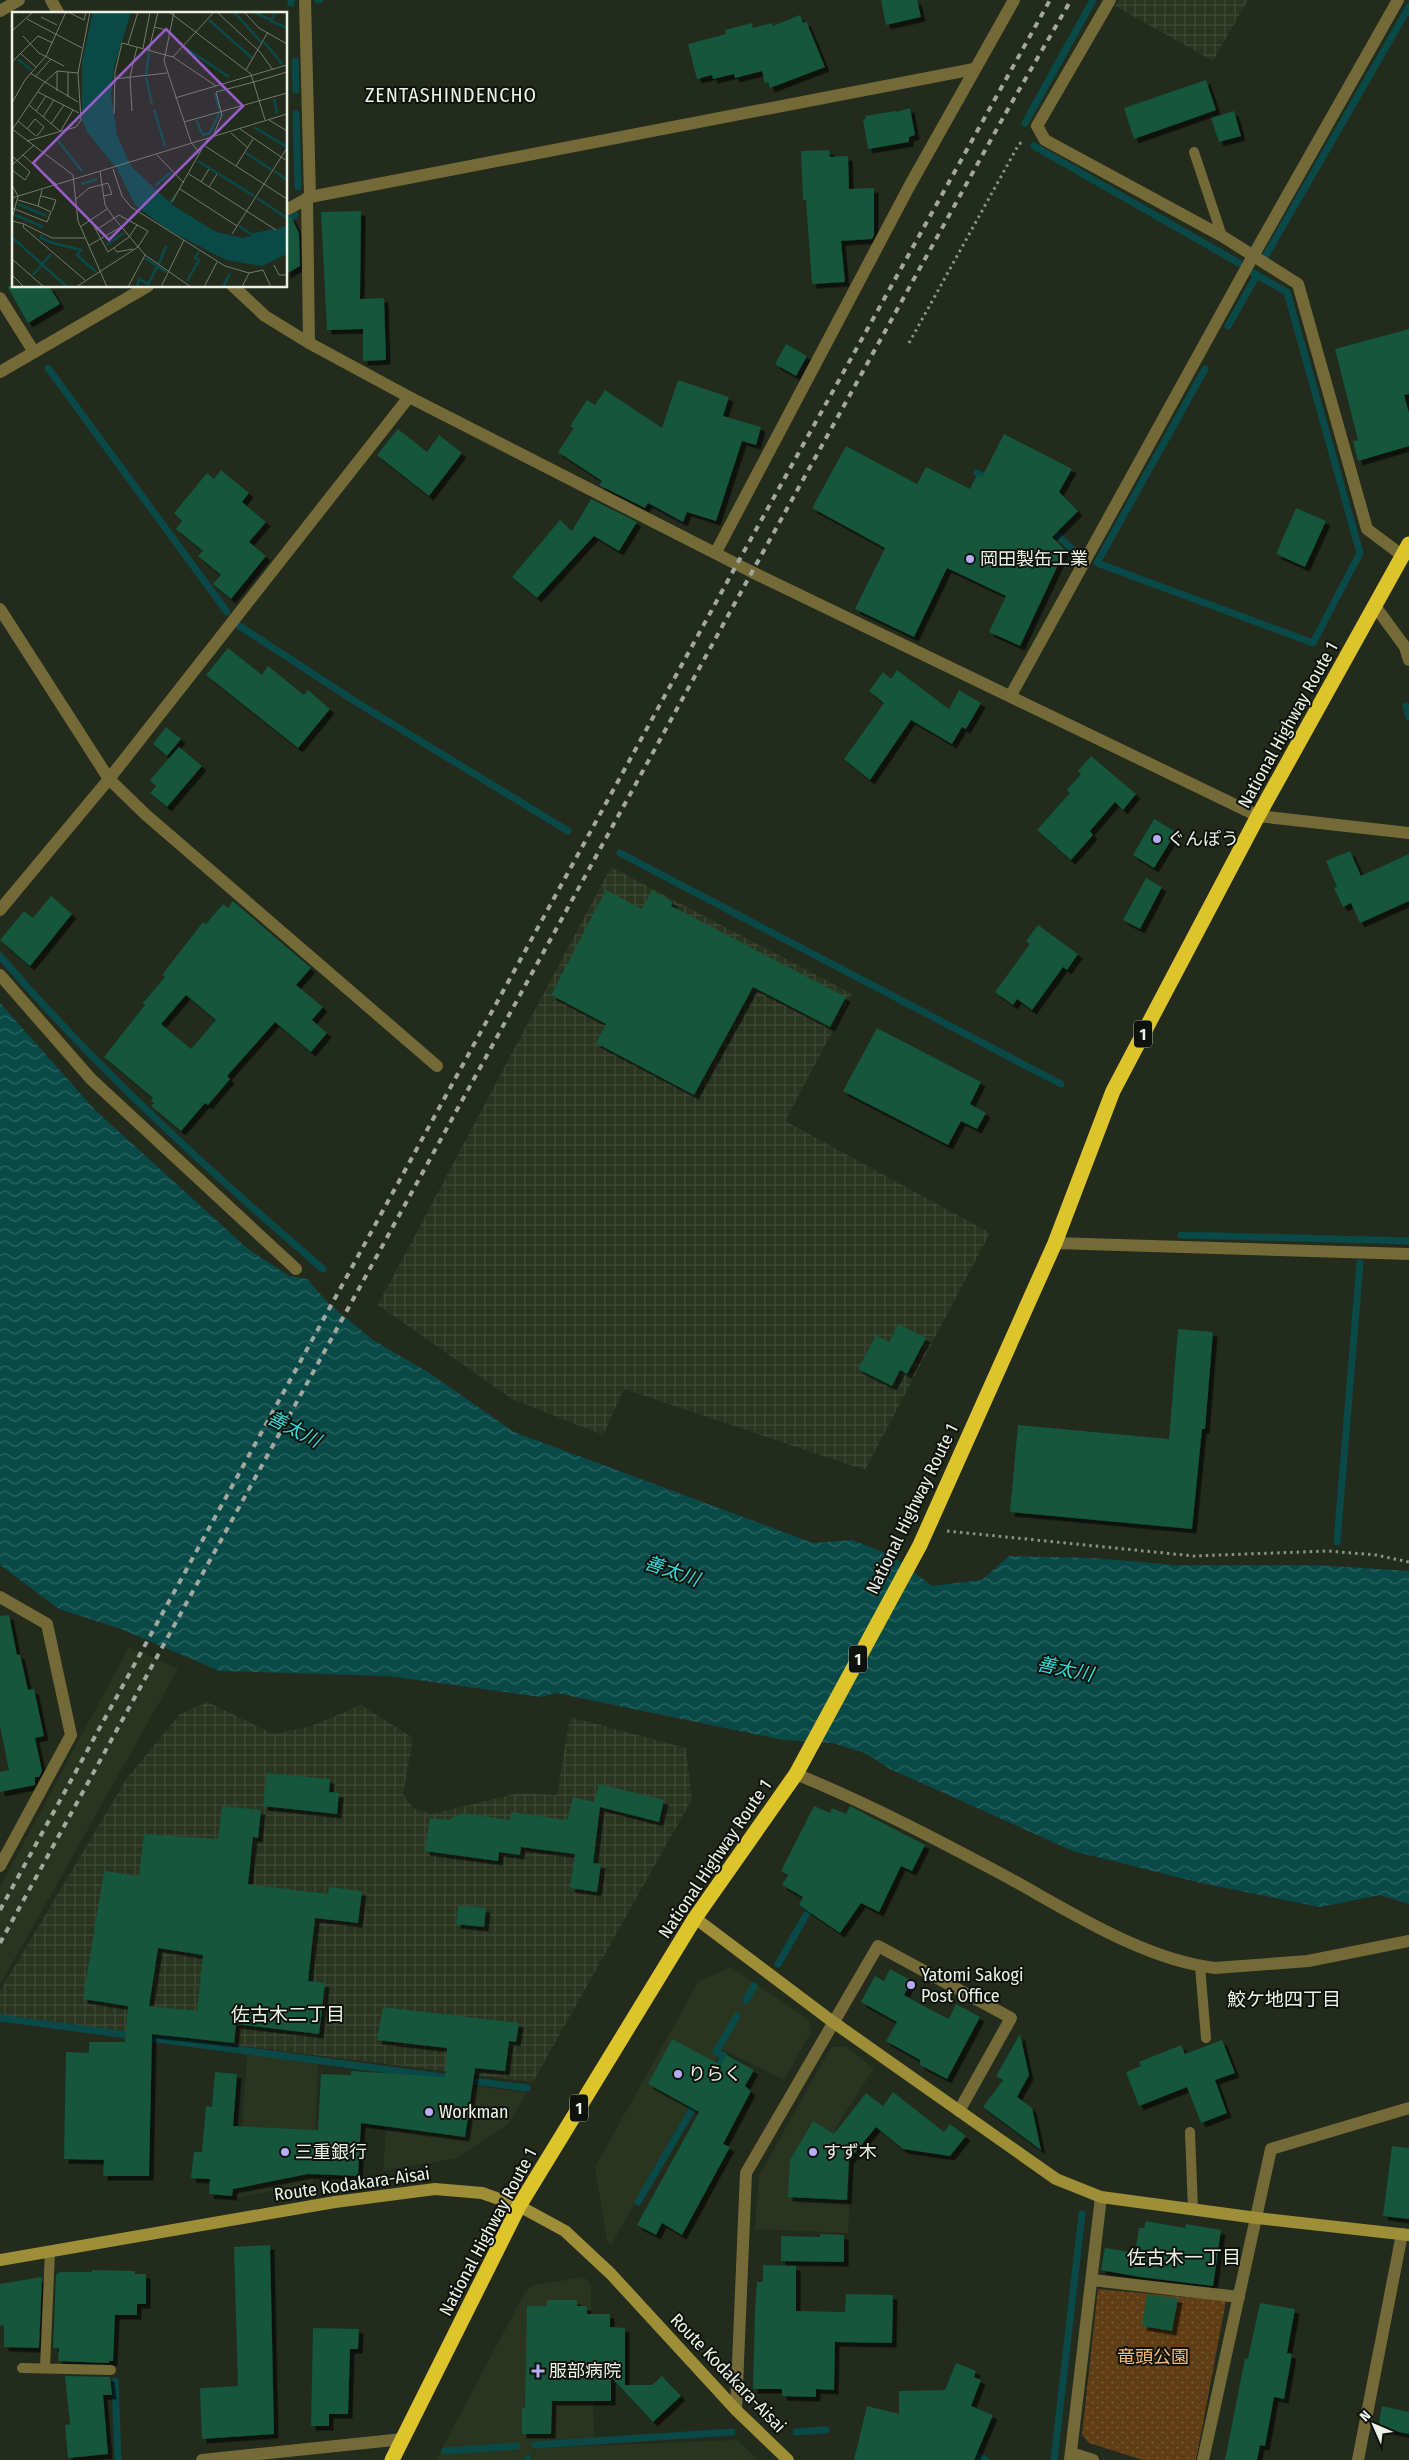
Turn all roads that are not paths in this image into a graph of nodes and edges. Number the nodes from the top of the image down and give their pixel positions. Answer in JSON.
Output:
{"nodes":[{"id":1,"x":19,"y":0,"type":"edge"},
{"id":2,"x":51,"y":0,"type":"edge"},
{"id":3,"x":305,"y":0,"type":"edge"},
{"id":4,"x":1014,"y":0,"type":"edge"},
{"id":5,"x":1110,"y":0,"type":"edge"},
{"id":6,"x":1398,"y":0,"type":"edge"},
{"id":7,"x":0,"y":11,"type":"edge"},
{"id":8,"x":58,"y":12,"type":"edge"},
{"id":9,"x":974,"y":69,"type":"junction"},
{"id":10,"x":1194,"y":152,"type":"dead end"},
{"id":11,"x":309,"y":198,"type":"junction"},
{"id":12,"x":288,"y":209,"type":"edge"},
{"id":13,"x":1222,"y":236,"type":"junction"},
{"id":14,"x":1253,"y":256,"type":"junction"},
{"id":15,"x":145,"y":288,"type":"edge"},
{"id":16,"x":235,"y":288,"type":"edge"},
{"id":17,"x":0,"y":298,"type":"edge"},
{"id":18,"x":308,"y":343,"type":"junction"},
{"id":19,"x":34,"y":352,"type":"junction"},
{"id":20,"x":0,"y":372,"type":"edge"},
{"id":21,"x":409,"y":397,"type":"junction"},
{"id":22,"x":1406,"y":550,"type":"edge"},
{"id":23,"x":716,"y":552,"type":"junction"},
{"id":24,"x":1375,"y":606,"type":"junction"},
{"id":25,"x":0,"y":610,"type":"edge"},
{"id":26,"x":1409,"y":660,"type":"edge"},
{"id":27,"x":1011,"y":695,"type":"junction"},
{"id":28,"x":109,"y":779,"type":"junction"},
{"id":29,"x":1258,"y":816,"type":"junction"},
{"id":30,"x":1409,"y":834,"type":"edge"},
{"id":31,"x":0,"y":910,"type":"edge"},
{"id":32,"x":0,"y":975,"type":"edge"},
{"id":33,"x":437,"y":1066,"type":"dead end"},
{"id":34,"x":1055,"y":1243,"type":"junction"},
{"id":35,"x":1409,"y":1254,"type":"edge"},
{"id":36,"x":296,"y":1269,"type":"dead end"},
{"id":37,"x":0,"y":1597,"type":"edge"},
{"id":38,"x":796,"y":1774,"type":"junction"},
{"id":39,"x":0,"y":1866,"type":"edge"},
{"id":40,"x":695,"y":1918,"type":"junction"},
{"id":41,"x":1409,"y":1941,"type":"edge"},
{"id":42,"x":1200,"y":1966,"type":"junction"},
{"id":43,"x":833,"y":2022,"type":"junction"},
{"id":44,"x":1206,"y":2038,"type":"dead end"},
{"id":45,"x":1409,"y":2108,"type":"edge"},
{"id":46,"x":959,"y":2112,"type":"junction"},
{"id":47,"x":1190,"y":2132,"type":"dead end"},
{"id":48,"x":1102,"y":2197,"type":"junction"},
{"id":49,"x":518,"y":2206,"type":"junction"},
{"id":50,"x":1193,"y":2210,"type":"junction"},
{"id":51,"x":1256,"y":2218,"type":"junction"},
{"id":52,"x":1405,"y":2234,"type":"edge"},
{"id":53,"x":50,"y":2251,"type":"junction"},
{"id":54,"x":0,"y":2260,"type":"edge"},
{"id":55,"x":1092,"y":2280,"type":"junction"},
{"id":56,"x":1239,"y":2297,"type":"junction"},
{"id":57,"x":45,"y":2367,"type":"junction"},
{"id":58,"x":22,"y":2368,"type":"dead end"},
{"id":59,"x":110,"y":2370,"type":"dead end"},
{"id":60,"x":736,"y":2410,"type":"junction"},
{"id":61,"x":403,"y":2439,"type":"junction"},
{"id":62,"x":1070,"y":2456,"type":"edge"},
{"id":63,"x":202,"y":2460,"type":"edge"},
{"id":64,"x":392,"y":2460,"type":"edge"},
{"id":65,"x":788,"y":2460,"type":"edge"},
{"id":66,"x":1093,"y":2460,"type":"edge"},
{"id":67,"x":1203,"y":2460,"type":"edge"},
{"id":68,"x":1358,"y":2460,"type":"edge"}],
"edges":[{"from":1,"to":7,"type":"street"},
{"from":2,"to":8,"type":"street"},
{"from":3,"to":11,"type":"street"},
{"from":4,"to":9,"type":"street"},
{"from":5,"to":13,"type":"street"},
{"from":6,"to":14,"type":"street"},
{"from":9,"to":11,"type":"street"},
{"from":9,"to":23,"type":"street"},
{"from":10,"to":13,"type":"lane"},
{"from":11,"to":12,"type":"street"},
{"from":11,"to":18,"type":"street"},
{"from":13,"to":14,"type":"street"},
{"from":14,"to":22,"type":"street"},
{"from":14,"to":27,"type":"street"},
{"from":15,"to":19,"type":"street"},
{"from":16,"to":18,"type":"street"},
{"from":17,"to":19,"type":"street"},
{"from":18,"to":21,"type":"street"},
{"from":19,"to":20,"type":"street"},
{"from":21,"to":23,"type":"street"},
{"from":21,"to":28,"type":"street"},
{"from":22,"to":24,"type":"highway","name":"National Highway Route 1","number":"1"},
{"from":23,"to":27,"type":"street"},
{"from":24,"to":26,"type":"street"},
{"from":24,"to":29,"type":"highway","name":"National Highway Route 1","number":"1"},
{"from":25,"to":28,"type":"street"},
{"from":27,"to":29,"type":"street"},
{"from":28,"to":31,"type":"street"},
{"from":28,"to":33,"type":"street"},
{"from":29,"to":30,"type":"street"},
{"from":29,"to":34,"type":"highway","name":"National Highway Route 1","number":"1"},
{"from":32,"to":36,"type":"street"},
{"from":34,"to":35,"type":"street"},
{"from":34,"to":38,"type":"highway","name":"National Highway Route 1","number":"1"},
{"from":37,"to":39,"type":"street"},
{"from":38,"to":40,"type":"highway","name":"National Highway Route 1","number":"1"},
{"from":38,"to":42,"type":"street"},
{"from":40,"to":43,"type":"main road"},
{"from":40,"to":49,"type":"highway","name":"National Highway Route 1","number":"1"},
{"from":41,"to":42,"type":"street"},
{"from":42,"to":44,"type":"lane"},
{"from":43,"to":46,"type":"main road"},
{"from":43,"to":46,"type":"street"},
{"from":43,"to":60,"type":"street"},
{"from":45,"to":51,"type":"street"},
{"from":46,"to":48,"type":"main road"},
{"from":47,"to":50,"type":"lane"},
{"from":48,"to":50,"type":"main road"},
{"from":48,"to":55,"type":"street"},
{"from":49,"to":53,"type":"main road","name":"Route Kodakara-Aisai"},
{"from":49,"to":60,"type":"main road","name":"Route Kodakara-Aisai"},
{"from":49,"to":61,"type":"highway","name":"National Highway Route 1","number":"1"},
{"from":50,"to":51,"type":"main road"},
{"from":51,"to":52,"type":"main road"},
{"from":51,"to":56,"type":"street"},
{"from":52,"to":68,"type":"street"},
{"from":53,"to":54,"type":"main road","name":"Route Kodakara-Aisai"},
{"from":53,"to":57,"type":"lane"},
{"from":55,"to":56,"type":"street"},
{"from":55,"to":62,"type":"street"},
{"from":56,"to":67,"type":"street"},
{"from":57,"to":58,"type":"lane"},
{"from":57,"to":59,"type":"lane"},
{"from":60,"to":65,"type":"main road","name":"Route Kodakara-Aisai"},
{"from":61,"to":63,"type":"street"},
{"from":61,"to":64,"type":"highway","name":"National Highway Route 1","number":"1"},
{"from":62,"to":66,"type":"street"}]}
